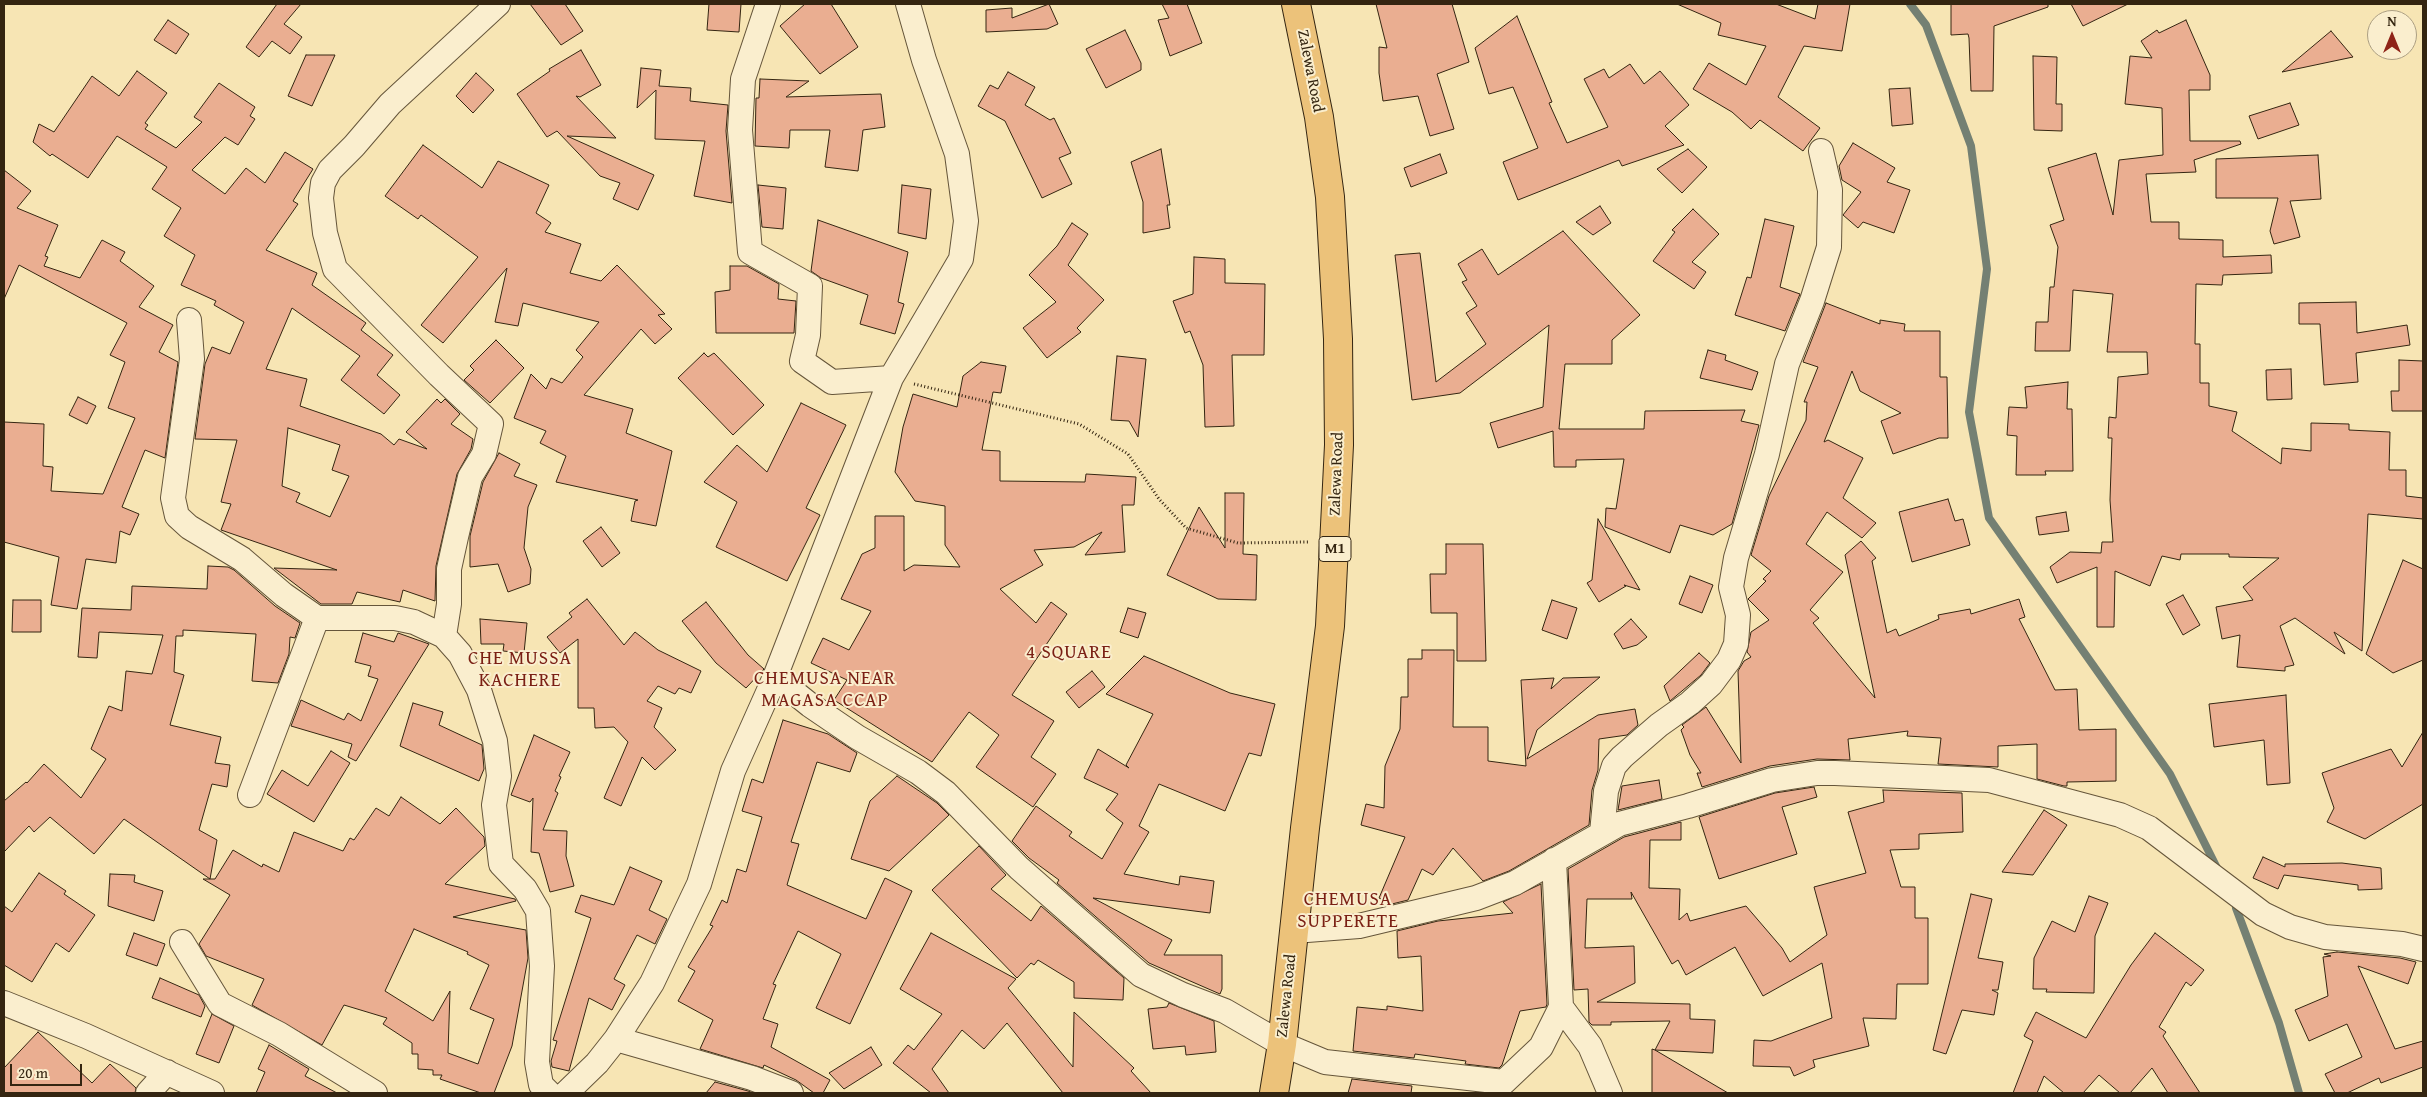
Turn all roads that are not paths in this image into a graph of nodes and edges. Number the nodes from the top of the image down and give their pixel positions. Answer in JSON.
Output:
{"nodes":[{"id":1,"x":498,"y":4,"type":"edge"},
{"id":2,"x":768,"y":4,"type":"edge"},
{"id":3,"x":908,"y":4,"type":"edge"},
{"id":4,"x":1296,"y":4,"type":"edge"},
{"id":5,"x":1820,"y":151,"type":"dead end"},
{"id":6,"x":189,"y":320,"type":"dead end"},
{"id":7,"x":891,"y":378,"type":"junction"},
{"id":8,"x":317,"y":618,"type":"junction"},
{"id":9,"x":444,"y":636,"type":"junction"},
{"id":10,"x":775,"y":677,"type":"junction"},
{"id":11,"x":250,"y":795,"type":"dead end"},
{"id":12,"x":1602,"y":833,"type":"junction"},
{"id":13,"x":1554,"y":860,"type":"junction"},
{"id":14,"x":1294,"y":931,"type":"junction"},
{"id":15,"x":182,"y":942,"type":"dead end"},
{"id":16,"x":2423,"y":949,"type":"edge"},
{"id":17,"x":4,"y":1003,"type":"edge"},
{"id":18,"x":1561,"y":1007,"type":"junction"},
{"id":19,"x":616,"y":1039,"type":"junction"},
{"id":20,"x":1282,"y":1044,"type":"junction"},
{"id":21,"x":167,"y":1072,"type":"junction"},
{"id":22,"x":148,"y":1093,"type":"edge"},
{"id":23,"x":212,"y":1093,"type":"edge"},
{"id":24,"x":375,"y":1093,"type":"edge"},
{"id":25,"x":549,"y":1093,"type":"edge"},
{"id":26,"x":566,"y":1093,"type":"edge"},
{"id":27,"x":791,"y":1093,"type":"edge"},
{"id":28,"x":1274,"y":1093,"type":"edge"},
{"id":29,"x":1610,"y":1093,"type":"edge"}],
"edges":[{"from":1,"to":9,"type":"street"},
{"from":2,"to":7,"type":"street"},
{"from":3,"to":7,"type":"street"},
{"from":4,"to":14,"type":"highway","name":"Zalewa Road","number":"M1"},
{"from":5,"to":12,"type":"street"},
{"from":6,"to":8,"type":"street"},
{"from":7,"to":10,"type":"street"},
{"from":8,"to":9,"type":"street"},
{"from":8,"to":11,"type":"street"},
{"from":9,"to":25,"type":"street"},
{"from":10,"to":19,"type":"street"},
{"from":10,"to":20,"type":"street"},
{"from":12,"to":13,"type":"street"},
{"from":12,"to":16,"type":"street"},
{"from":13,"to":14,"type":"street"},
{"from":13,"to":18,"type":"street"},
{"from":14,"to":20,"type":"highway","name":"Zalewa Road","number":"M1"},
{"from":15,"to":24,"type":"street"},
{"from":17,"to":21,"type":"street"},
{"from":18,"to":20,"type":"street"},
{"from":18,"to":29,"type":"street"},
{"from":19,"to":26,"type":"street"},
{"from":19,"to":27,"type":"street"},
{"from":20,"to":28,"type":"highway","name":"Zalewa Road","number":"M1"},
{"from":21,"to":22,"type":"street"},
{"from":21,"to":23,"type":"street"}]}
